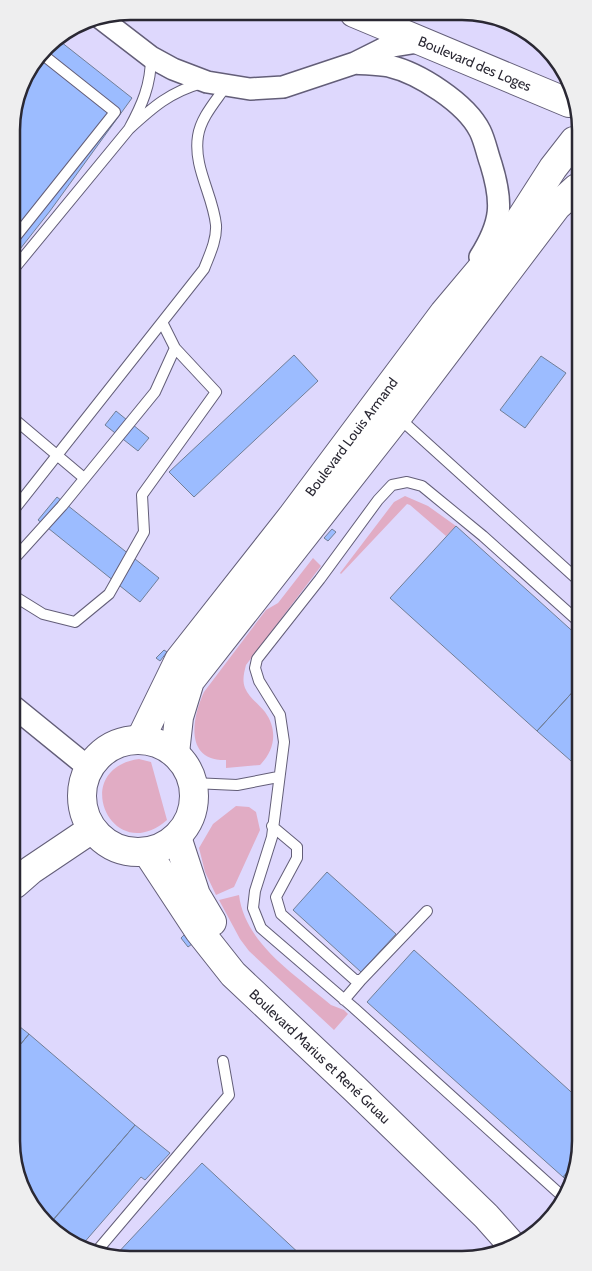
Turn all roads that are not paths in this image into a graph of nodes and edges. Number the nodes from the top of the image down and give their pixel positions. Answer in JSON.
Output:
{"nodes":[{"id":1,"x":372,"y":20,"type":"edge"},
{"id":2,"x":106,"y":23,"type":"edge"},
{"id":3,"x":424,"y":41,"type":"junction"},
{"id":4,"x":151,"y":57,"type":"junction"},
{"id":5,"x":47,"y":58,"type":"edge"},
{"id":6,"x":355,"y":63,"type":"junction"},
{"id":7,"x":217,"y":84,"type":"junction"},
{"id":8,"x":566,"y":96,"type":"edge"},
{"id":9,"x":569,"y":107,"type":"edge"},
{"id":10,"x":128,"y":129,"type":"junction"},
{"id":11,"x":572,"y":135,"type":"edge"},
{"id":12,"x":572,"y":147,"type":"edge"},
{"id":13,"x":572,"y":192,"type":"edge"},
{"id":14,"x":20,"y":231,"type":"edge"},
{"id":15,"x":20,"y":261,"type":"edge"},
{"id":16,"x":444,"y":313,"type":"junction"},
{"id":17,"x":163,"y":324,"type":"junction"},
{"id":18,"x":175,"y":348,"type":"junction"},
{"id":19,"x":398,"y":416,"type":"junction"},
{"id":20,"x":20,"y":424,"type":"edge"},
{"id":21,"x":58,"y":456,"type":"junction"},
{"id":22,"x":84,"y":478,"type":"junction"},
{"id":23,"x":20,"y":502,"type":"edge"},
{"id":24,"x":20,"y":552,"type":"edge"},
{"id":25,"x":572,"y":575,"type":"edge"},
{"id":26,"x":20,"y":600,"type":"edge"},
{"id":27,"x":572,"y":617,"type":"edge"},
{"id":28,"x":20,"y":712,"type":"edge"},
{"id":29,"x":140,"y":740,"type":"junction"},
{"id":30,"x":175,"y":753,"type":"junction"},
{"id":31,"x":89,"y":768,"type":"junction"},
{"id":32,"x":278,"y":777,"type":"junction"},
{"id":33,"x":193,"y":783,"type":"junction"},
{"id":34,"x":272,"y":826,"type":"junction"},
{"id":35,"x":92,"y":829,"type":"junction"},
{"id":36,"x":177,"y":837,"type":"junction"},
{"id":37,"x":147,"y":852,"type":"junction"},
{"id":38,"x":20,"y":879,"type":"edge"},
{"id":39,"x":427,"y":911,"type":"dead end"},
{"id":40,"x":361,"y":980,"type":"junction"},
{"id":41,"x":344,"y":1000,"type":"junction"},
{"id":42,"x":223,"y":1061,"type":"dead end"},
{"id":43,"x":559,"y":1193,"type":"edge"},
{"id":44,"x":521,"y":1233,"type":"edge"},
{"id":45,"x":508,"y":1241,"type":"edge"},
{"id":46,"x":101,"y":1247,"type":"edge"}],
"edges":[{"from":1,"to":3,"type":"main road","name":"Boulevard des Loges"},
{"from":2,"to":4,"type":"street"},
{"from":3,"to":6,"type":"street"},
{"from":3,"to":8,"type":"main road","name":"Boulevard des Loges"},
{"from":4,"to":7,"type":"street"},
{"from":4,"to":10,"type":"lane"},
{"from":5,"to":14,"type":"lane"},
{"from":6,"to":7,"type":"street"},
{"from":6,"to":16,"type":"street"},
{"from":7,"to":10,"type":"lane"},
{"from":7,"to":17,"type":"lane"},
{"from":9,"to":11,"type":"main road"},
{"from":10,"to":15,"type":"lane"},
{"from":12,"to":16,"type":"main road","name":"Boulevard Louis Armand"},
{"from":13,"to":19,"type":"main road","name":"Boulevard Louis Armand"},
{"from":16,"to":29,"type":"main road","name":"Boulevard Louis Armand"},
{"from":17,"to":18,"type":"lane"},
{"from":17,"to":21,"type":"lane"},
{"from":18,"to":22,"type":"lane"},
{"from":18,"to":26,"type":"lane"},
{"from":19,"to":25,"type":"lane"},
{"from":19,"to":30,"type":"main road","name":"Boulevard Louis Armand"},
{"from":20,"to":21,"type":"lane"},
{"from":21,"to":22,"type":"lane"},
{"from":21,"to":23,"type":"lane"},
{"from":22,"to":24,"type":"lane"},
{"from":27,"to":32,"type":"lane"},
{"from":28,"to":31,"type":"street"},
{"from":29,"to":30,"type":"main road"},
{"from":29,"to":31,"type":"main road"},
{"from":30,"to":33,"type":"main road"},
{"from":31,"to":35,"type":"main road"},
{"from":32,"to":33,"type":"lane"},
{"from":32,"to":34,"type":"lane"},
{"from":33,"to":36,"type":"main road"},
{"from":34,"to":40,"type":"lane"},
{"from":34,"to":41,"type":"lane"},
{"from":35,"to":37,"type":"main road"},
{"from":35,"to":38,"type":"main road"},
{"from":36,"to":37,"type":"main road"},
{"from":36,"to":44,"type":"main road","name":"Boulevard Marius et René Gruau"},
{"from":37,"to":45,"type":"main road","name":"Boulevard Marius et René Gruau"},
{"from":39,"to":40,"type":"lane"},
{"from":40,"to":41,"type":"lane"},
{"from":41,"to":43,"type":"lane"},
{"from":42,"to":46,"type":"lane"}]}
